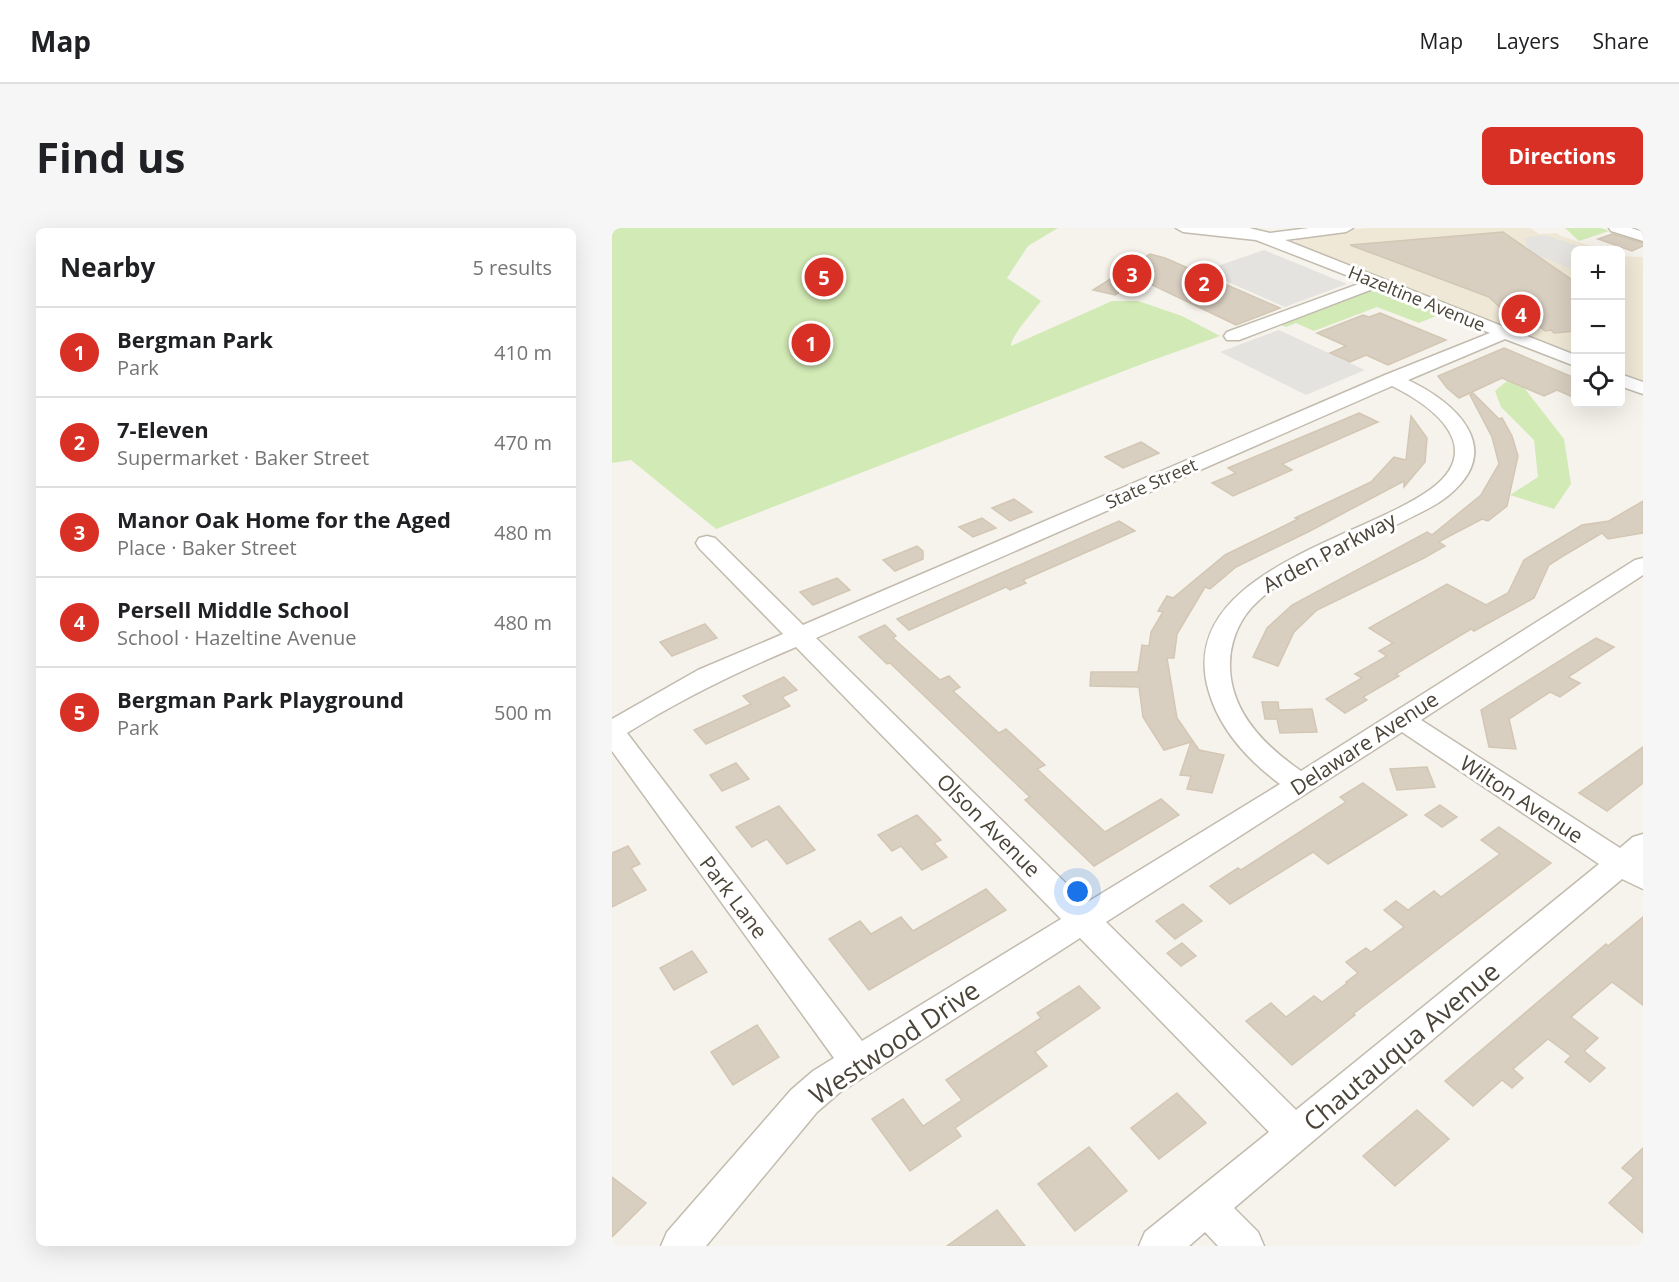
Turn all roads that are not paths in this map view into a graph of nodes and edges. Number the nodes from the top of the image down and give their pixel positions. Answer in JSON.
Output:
{"nodes":[{"id":1,"x":1183,"y":228,"type":"edge"},
{"id":2,"x":1234,"y":228,"type":"edge"},
{"id":3,"x":1238,"y":228,"type":"edge"},
{"id":4,"x":1336,"y":228,"type":"edge"},
{"id":5,"x":1616,"y":228,"type":"edge"},
{"id":6,"x":1304,"y":234,"type":"junction"},
{"id":7,"x":1264,"y":236,"type":"junction"},
{"id":8,"x":1643,"y":237,"type":"edge"},
{"id":9,"x":1292,"y":247,"type":"junction"},
{"id":10,"x":1378,"y":282,"type":"junction"},
{"id":11,"x":1505,"y":333,"type":"junction"},
{"id":12,"x":1233,"y":336,"type":"dead end"},
{"id":13,"x":1571,"y":359,"type":"edge"},
{"id":14,"x":1391,"y":379,"type":"junction"},
{"id":15,"x":1625,"y":381,"type":"edge"},
{"id":16,"x":1643,"y":388,"type":"edge"},
{"id":17,"x":707,"y":543,"type":"dead end"},
{"id":18,"x":1636,"y":578,"type":"edge"},
{"id":19,"x":799,"y":636,"type":"junction"},
{"id":20,"x":1401,"y":719,"type":"junction"},
{"id":21,"x":612,"y":732,"type":"edge"},
{"id":22,"x":1301,"y":784,"type":"junction"},
{"id":23,"x":1636,"y":862,"type":"edge"},
{"id":24,"x":1084,"y":919,"type":"junction"},
{"id":25,"x":857,"y":1062,"type":"junction"},
{"id":26,"x":1295,"y":1133,"type":"junction"},
{"id":27,"x":1207,"y":1206,"type":"junction"},
{"id":28,"x":681,"y":1246,"type":"edge"},
{"id":29,"x":1159,"y":1246,"type":"edge"},
{"id":30,"x":1244,"y":1246,"type":"edge"}],
"edges":[{"from":1,"to":7,"type":"street"},
{"from":2,"to":7,"type":"street"},
{"from":3,"to":4,"type":"street"},
{"from":4,"to":6,"type":"street"},
{"from":5,"to":8,"type":"street"},
{"from":6,"to":7,"type":"street"},
{"from":6,"to":9,"type":"street"},
{"from":7,"to":9,"type":"street","name":"Hazeltine Avenue"},
{"from":9,"to":10,"type":"street","name":"Hazeltine Avenue"},
{"from":10,"to":11,"type":"street","name":"Hazeltine Avenue"},
{"from":10,"to":12,"type":"street"},
{"from":11,"to":13,"type":"street","name":"Hazeltine Avenue"},
{"from":11,"to":14,"type":"street","name":"State Street"},
{"from":14,"to":19,"type":"street","name":"State Street"},
{"from":14,"to":22,"type":"street","name":"Arden Parkway"},
{"from":15,"to":16,"type":"street"},
{"from":17,"to":19,"type":"street","name":"Olson Avenue"},
{"from":18,"to":20,"type":"street","name":"Delaware Avenue"},
{"from":19,"to":21,"type":"street","name":"State Street"},
{"from":19,"to":24,"type":"street","name":"Olson Avenue"},
{"from":20,"to":22,"type":"street","name":"Delaware Avenue"},
{"from":20,"to":23,"type":"street","name":"Wilton Avenue"},
{"from":21,"to":25,"type":"street","name":"Park Lane"},
{"from":22,"to":24,"type":"street","name":"Delaware Avenue"},
{"from":23,"to":26,"type":"street","name":"Chautauqua Avenue"},
{"from":24,"to":25,"type":"street","name":"Westwood Drive"},
{"from":24,"to":26,"type":"street","name":"Olson Avenue"},
{"from":25,"to":28,"type":"street","name":"Westwood Drive"},
{"from":26,"to":27,"type":"street","name":"Chautauqua Avenue"},
{"from":27,"to":29,"type":"street","name":"Chautauqua Avenue"},
{"from":27,"to":30,"type":"street"}]}
